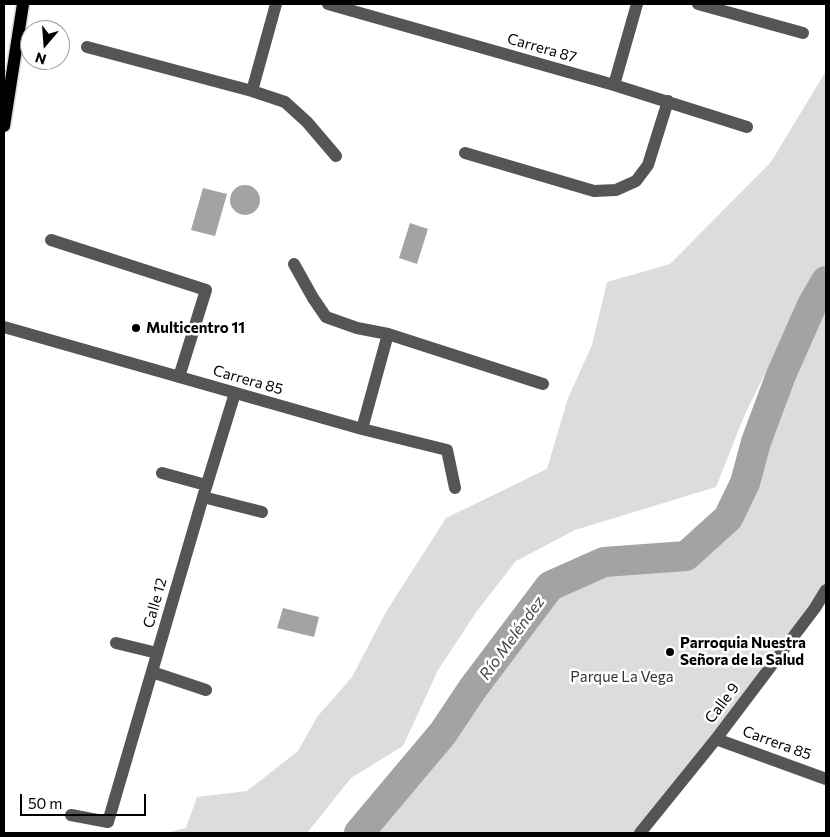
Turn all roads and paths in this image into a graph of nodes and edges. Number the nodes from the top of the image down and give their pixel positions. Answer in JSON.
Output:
{"nodes":[{"id":1,"x":23,"y":4,"type":"edge"},
{"id":2,"x":276,"y":4,"type":"edge"},
{"id":3,"x":328,"y":4,"type":"edge"},
{"id":4,"x":637,"y":4,"type":"edge"},
{"id":5,"x":698,"y":4,"type":"edge"},
{"id":6,"x":803,"y":33,"type":"dead end"},
{"id":7,"x":87,"y":47,"type":"dead end"},
{"id":8,"x":614,"y":85,"type":"junction"},
{"id":9,"x":252,"y":91,"type":"junction"},
{"id":10,"x":668,"y":101,"type":"junction"},
{"id":11,"x":4,"y":126,"type":"edge"},
{"id":12,"x":747,"y":127,"type":"dead end"},
{"id":13,"x":465,"y":153,"type":"dead end"},
{"id":14,"x":336,"y":156,"type":"dead end"},
{"id":15,"x":51,"y":240,"type":"dead end"},
{"id":16,"x":294,"y":264,"type":"dead end"},
{"id":17,"x":4,"y":327,"type":"edge"},
{"id":18,"x":388,"y":334,"type":"junction"},
{"id":19,"x":180,"y":377,"type":"junction"},
{"id":20,"x":543,"y":384,"type":"dead end"},
{"id":21,"x":235,"y":393,"type":"junction"},
{"id":22,"x":362,"y":429,"type":"junction"},
{"id":23,"x":162,"y":473,"type":"dead end"},
{"id":24,"x":455,"y":488,"type":"dead end"},
{"id":25,"x":204,"y":491,"type":"junction"},
{"id":26,"x":262,"y":512,"type":"dead end"},
{"id":27,"x":826,"y":590,"type":"edge"},
{"id":28,"x":820,"y":610,"type":"edge"},
{"id":29,"x":116,"y":643,"type":"dead end"},
{"id":30,"x":158,"y":653,"type":"junction"},
{"id":31,"x":152,"y":672,"type":"junction"},
{"id":32,"x":206,"y":690,"type":"dead end"},
{"id":33,"x":716,"y":738,"type":"junction"},
{"id":34,"x":826,"y":779,"type":"edge"},
{"id":35,"x":71,"y":816,"type":"dead end"},
{"id":36,"x":640,"y":833,"type":"edge"}],
"edges":[{"from":1,"to":11,"type":"main road"},
{"from":2,"to":9,"type":"street"},
{"from":3,"to":8,"type":"street","name":"Carrera 87"},
{"from":4,"to":8,"type":"street"},
{"from":5,"to":6,"type":"street"},
{"from":7,"to":9,"type":"street"},
{"from":8,"to":10,"type":"street","name":"Carrera 87"},
{"from":9,"to":14,"type":"street"},
{"from":10,"to":12,"type":"street","name":"Carrera 87"},
{"from":10,"to":13,"type":"street"},
{"from":15,"to":19,"type":"street"},
{"from":16,"to":18,"type":"street"},
{"from":17,"to":19,"type":"street","name":"Carrera 85"},
{"from":18,"to":20,"type":"street"},
{"from":18,"to":22,"type":"street"},
{"from":19,"to":21,"type":"street","name":"Carrera 85"},
{"from":21,"to":22,"type":"street","name":"Carrera 85"},
{"from":21,"to":25,"type":"street","name":"Calle 12"},
{"from":22,"to":24,"type":"street","name":"Carrera 85"},
{"from":23,"to":25,"type":"street"},
{"from":25,"to":26,"type":"street"},
{"from":25,"to":30,"type":"street","name":"Calle 12"},
{"from":27,"to":28,"type":"street","name":"Calle 9"},
{"from":28,"to":33,"type":"street","name":"Calle 9"},
{"from":29,"to":30,"type":"street"},
{"from":30,"to":31,"type":"street","name":"Calle 12"},
{"from":31,"to":32,"type":"street"},
{"from":31,"to":35,"type":"street","name":"Calle 12"},
{"from":33,"to":34,"type":"street","name":"Carrera 85"},
{"from":33,"to":36,"type":"street","name":"Calle 9"}]}
